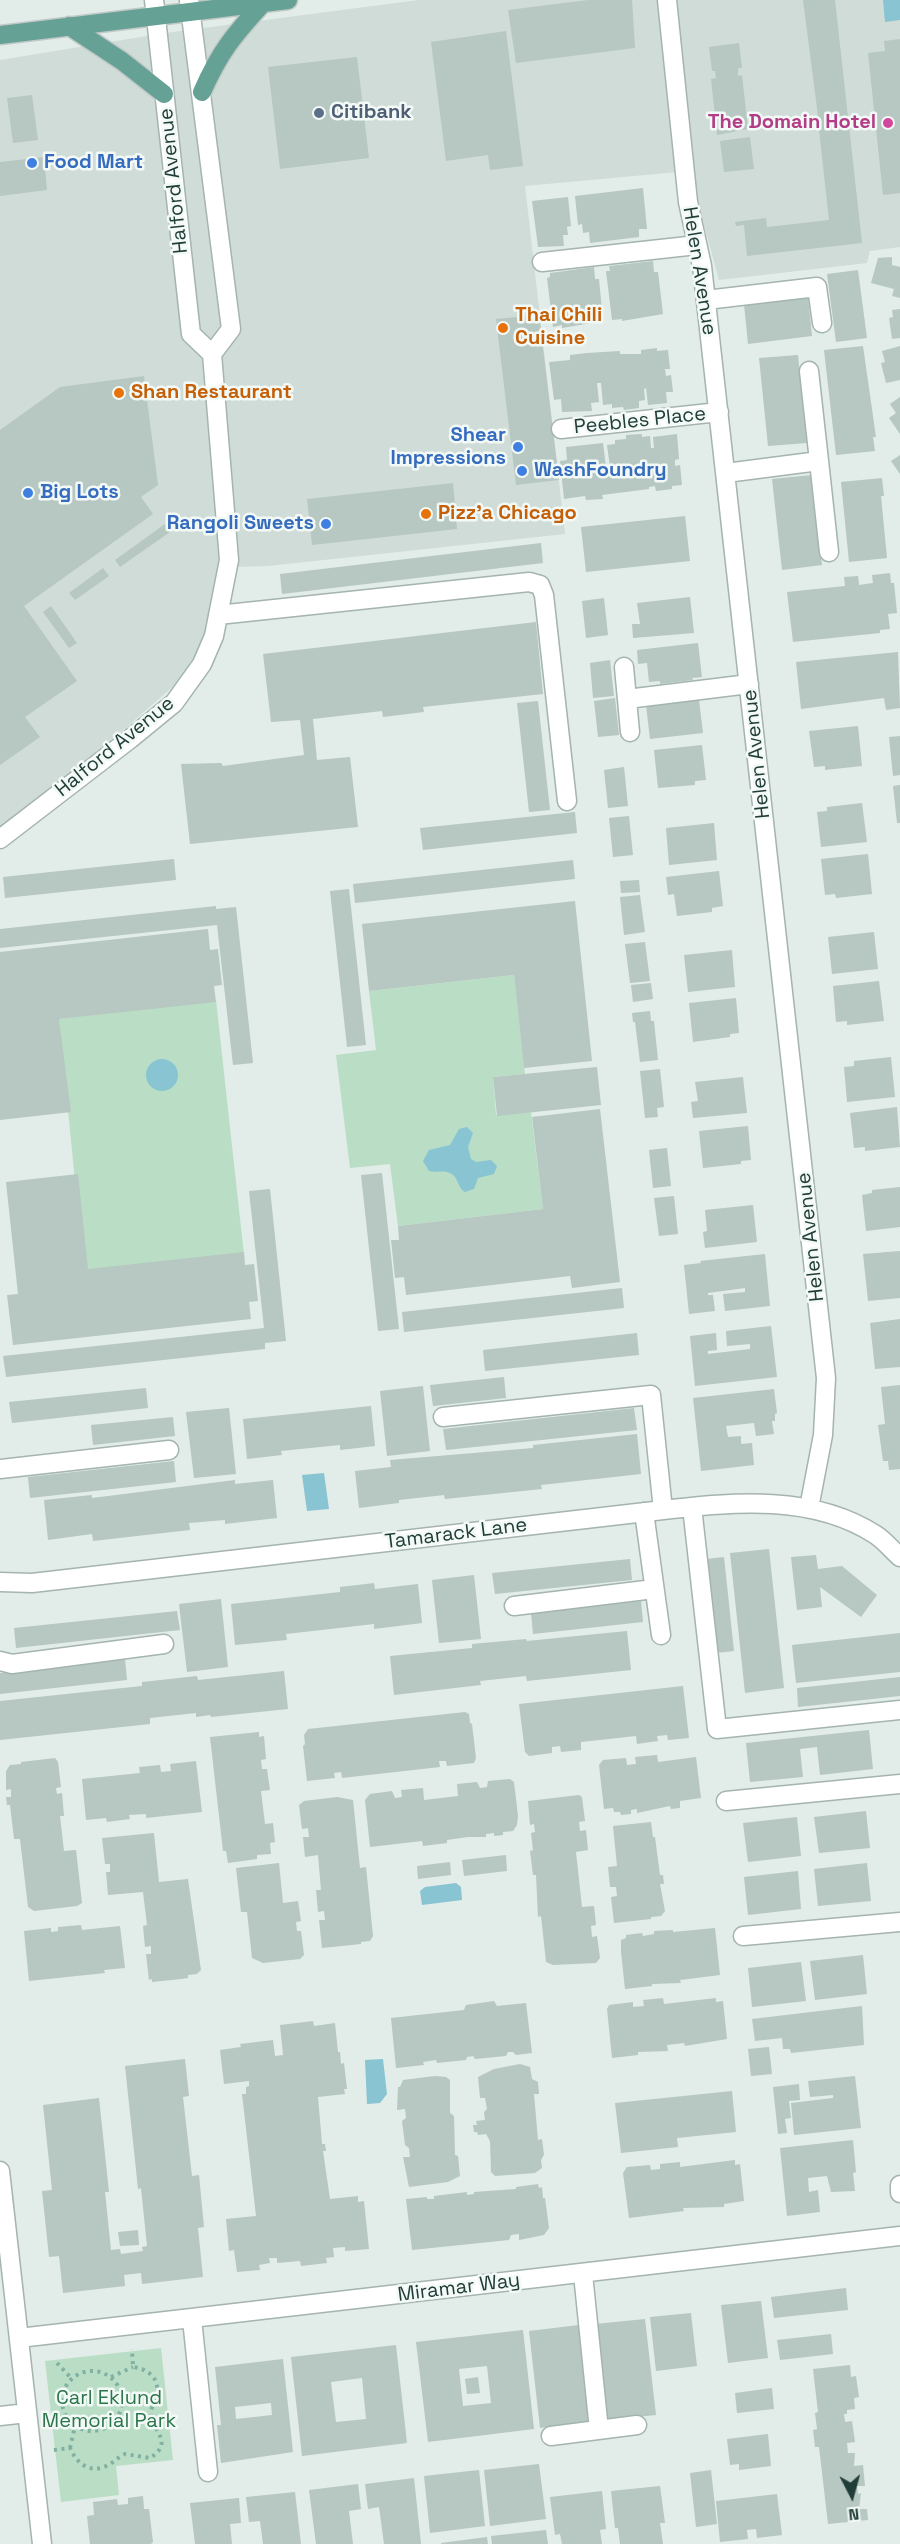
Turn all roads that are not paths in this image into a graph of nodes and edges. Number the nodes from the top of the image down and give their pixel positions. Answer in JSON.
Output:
{"nodes":[{"id":1,"x":288,"y":0,"type":"edge"},
{"id":2,"x":667,"y":0,"type":"edge"},
{"id":3,"x":264,"y":2,"type":"junction"},
{"id":4,"x":190,"y":6,"type":"edge"},
{"id":5,"x":155,"y":8,"type":"edge"},
{"id":6,"x":69,"y":26,"type":"junction"},
{"id":7,"x":0,"y":35,"type":"edge"},
{"id":8,"x":202,"y":92,"type":"junction"},
{"id":9,"x":164,"y":94,"type":"junction"},
{"id":10,"x":697,"y":245,"type":"junction"},
{"id":11,"x":542,"y":262,"type":"dead end"},
{"id":12,"x":706,"y":300,"type":"junction"},
{"id":13,"x":822,"y":323,"type":"dead end"},
{"id":14,"x":212,"y":354,"type":"junction"},
{"id":15,"x":809,"y":370,"type":"dead end"},
{"id":16,"x":719,"y":412,"type":"junction"},
{"id":17,"x":561,"y":429,"type":"dead end"},
{"id":18,"x":819,"y":460,"type":"junction"},
{"id":19,"x":726,"y":473,"type":"junction"},
{"id":20,"x":829,"y":552,"type":"dead end"},
{"id":21,"x":218,"y":615,"type":"junction"},
{"id":22,"x":624,"y":667,"type":"dead end"},
{"id":23,"x":749,"y":684,"type":"junction"},
{"id":24,"x":627,"y":699,"type":"junction"},
{"id":25,"x":630,"y":732,"type":"dead end"},
{"id":26,"x":567,"y":801,"type":"dead end"},
{"id":27,"x":0,"y":839,"type":"edge"},
{"id":28,"x":443,"y":1417,"type":"dead end"},
{"id":29,"x":169,"y":1450,"type":"dead end"},
{"id":30,"x":0,"y":1468,"type":"edge"},
{"id":31,"x":692,"y":1507,"type":"junction"},
{"id":32,"x":809,"y":1508,"type":"junction"},
{"id":33,"x":663,"y":1510,"type":"junction"},
{"id":34,"x":644,"y":1512,"type":"junction"},
{"id":35,"x":900,"y":1557,"type":"edge"},
{"id":36,"x":0,"y":1581,"type":"edge"},
{"id":37,"x":654,"y":1589,"type":"junction"},
{"id":38,"x":514,"y":1606,"type":"dead end"},
{"id":39,"x":661,"y":1635,"type":"dead end"},
{"id":40,"x":164,"y":1644,"type":"dead end"},
{"id":41,"x":0,"y":1661,"type":"edge"},
{"id":42,"x":900,"y":1710,"type":"edge"},
{"id":43,"x":900,"y":1784,"type":"edge"},
{"id":44,"x":726,"y":1801,"type":"dead end"},
{"id":45,"x":900,"y":1922,"type":"edge"},
{"id":46,"x":743,"y":1936,"type":"dead end"},
{"id":47,"x":1,"y":2181,"type":"edge"},
{"id":48,"x":900,"y":2185,"type":"edge"},
{"id":49,"x":900,"y":2193,"type":"edge"},
{"id":50,"x":900,"y":2236,"type":"edge"},
{"id":51,"x":583,"y":2274,"type":"junction"},
{"id":52,"x":192,"y":2319,"type":"junction"},
{"id":53,"x":19,"y":2338,"type":"junction"},
{"id":54,"x":27,"y":2413,"type":"junction"},
{"id":55,"x":0,"y":2416,"type":"edge"},
{"id":56,"x":637,"y":2425,"type":"dead end"},
{"id":57,"x":599,"y":2430,"type":"junction"},
{"id":58,"x":551,"y":2436,"type":"dead end"},
{"id":59,"x":208,"y":2472,"type":"dead end"},
{"id":60,"x":42,"y":2544,"type":"edge"}],
"edges":[{"from":1,"to":3,"type":"main road"},
{"from":2,"to":10,"type":"street","name":"Helen Avenue"},
{"from":3,"to":4,"type":"main road"},
{"from":3,"to":8,"type":"main road"},
{"from":4,"to":5,"type":"main road"},
{"from":4,"to":8,"type":"street","name":"Halford Avenue"},
{"from":5,"to":6,"type":"main road"},
{"from":5,"to":9,"type":"street","name":"Halford Avenue"},
{"from":6,"to":7,"type":"main road"},
{"from":6,"to":9,"type":"main road"},
{"from":8,"to":14,"type":"street","name":"Halford Avenue"},
{"from":9,"to":14,"type":"street","name":"Halford Avenue"},
{"from":10,"to":11,"type":"street"},
{"from":10,"to":12,"type":"street","name":"Helen Avenue"},
{"from":12,"to":13,"type":"street"},
{"from":12,"to":16,"type":"street","name":"Helen Avenue"},
{"from":14,"to":21,"type":"street","name":"Halford Avenue"},
{"from":15,"to":18,"type":"street"},
{"from":16,"to":17,"type":"street","name":"Peebles Place"},
{"from":16,"to":19,"type":"street","name":"Helen Avenue"},
{"from":18,"to":19,"type":"street"},
{"from":18,"to":20,"type":"street"},
{"from":19,"to":23,"type":"street","name":"Helen Avenue"},
{"from":21,"to":26,"type":"street"},
{"from":21,"to":27,"type":"street","name":"Halford Avenue"},
{"from":22,"to":24,"type":"street"},
{"from":23,"to":24,"type":"street"},
{"from":23,"to":32,"type":"street","name":"Helen Avenue"},
{"from":24,"to":25,"type":"street"},
{"from":28,"to":33,"type":"street"},
{"from":29,"to":30,"type":"street"},
{"from":31,"to":32,"type":"street","name":"Tamarack Lane"},
{"from":31,"to":33,"type":"street","name":"Tamarack Lane"},
{"from":31,"to":42,"type":"street"},
{"from":32,"to":35,"type":"street","name":"Tamarack Lane"},
{"from":33,"to":34,"type":"street","name":"Tamarack Lane"},
{"from":34,"to":36,"type":"street","name":"Tamarack Lane"},
{"from":34,"to":37,"type":"street"},
{"from":37,"to":38,"type":"street"},
{"from":37,"to":39,"type":"street"},
{"from":40,"to":41,"type":"street"},
{"from":43,"to":44,"type":"street"},
{"from":45,"to":46,"type":"street"},
{"from":47,"to":53,"type":"street"},
{"from":48,"to":49,"type":"street"},
{"from":50,"to":51,"type":"street","name":"Miramar Way"},
{"from":51,"to":52,"type":"street","name":"Miramar Way"},
{"from":51,"to":57,"type":"street"},
{"from":52,"to":53,"type":"street","name":"Miramar Way"},
{"from":52,"to":59,"type":"street"},
{"from":53,"to":54,"type":"street"},
{"from":54,"to":55,"type":"street"},
{"from":54,"to":60,"type":"street"},
{"from":56,"to":57,"type":"street"},
{"from":57,"to":58,"type":"street"}]}
